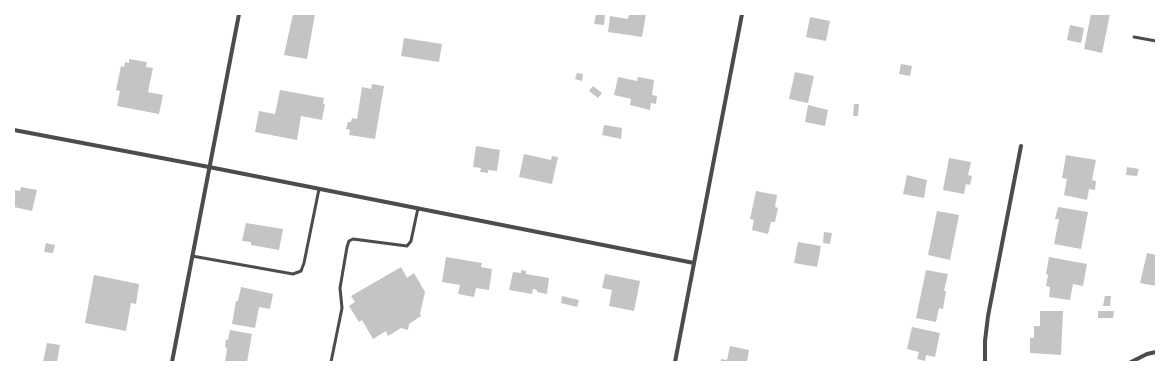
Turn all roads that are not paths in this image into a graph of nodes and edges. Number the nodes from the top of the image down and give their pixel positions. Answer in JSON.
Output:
{"nodes":[{"id":1,"x":239,"y":14,"type":"edge"},
{"id":2,"x":742,"y":14,"type":"edge"},
{"id":3,"x":1134,"y":37,"type":"dead end"},
{"id":4,"x":1156,"y":41,"type":"edge"},
{"id":5,"x":14,"y":130,"type":"edge"},
{"id":6,"x":1021,"y":146,"type":"dead end"},
{"id":7,"x":209,"y":167,"type":"junction"},
{"id":8,"x":319,"y":189,"type":"junction"},
{"id":9,"x":418,"y":208,"type":"junction"},
{"id":10,"x":192,"y":256,"type":"junction"},
{"id":11,"x":694,"y":263,"type":"junction"},
{"id":12,"x":1156,"y":352,"type":"edge"},
{"id":13,"x":172,"y":362,"type":"edge"},
{"id":14,"x":331,"y":362,"type":"edge"},
{"id":15,"x":675,"y":362,"type":"edge"},
{"id":16,"x":985,"y":362,"type":"edge"},
{"id":17,"x":1131,"y":362,"type":"edge"}],
"edges":[{"from":1,"to":7,"type":"street"},
{"from":2,"to":11,"type":"street"},
{"from":3,"to":4,"type":"lane"},
{"from":5,"to":7,"type":"street"},
{"from":6,"to":16,"type":"street"},
{"from":7,"to":8,"type":"street"},
{"from":7,"to":10,"type":"street"},
{"from":8,"to":9,"type":"street"},
{"from":8,"to":10,"type":"lane"},
{"from":9,"to":11,"type":"street"},
{"from":9,"to":14,"type":"lane"},
{"from":10,"to":13,"type":"street"},
{"from":11,"to":15,"type":"street"},
{"from":12,"to":17,"type":"street"}]}
